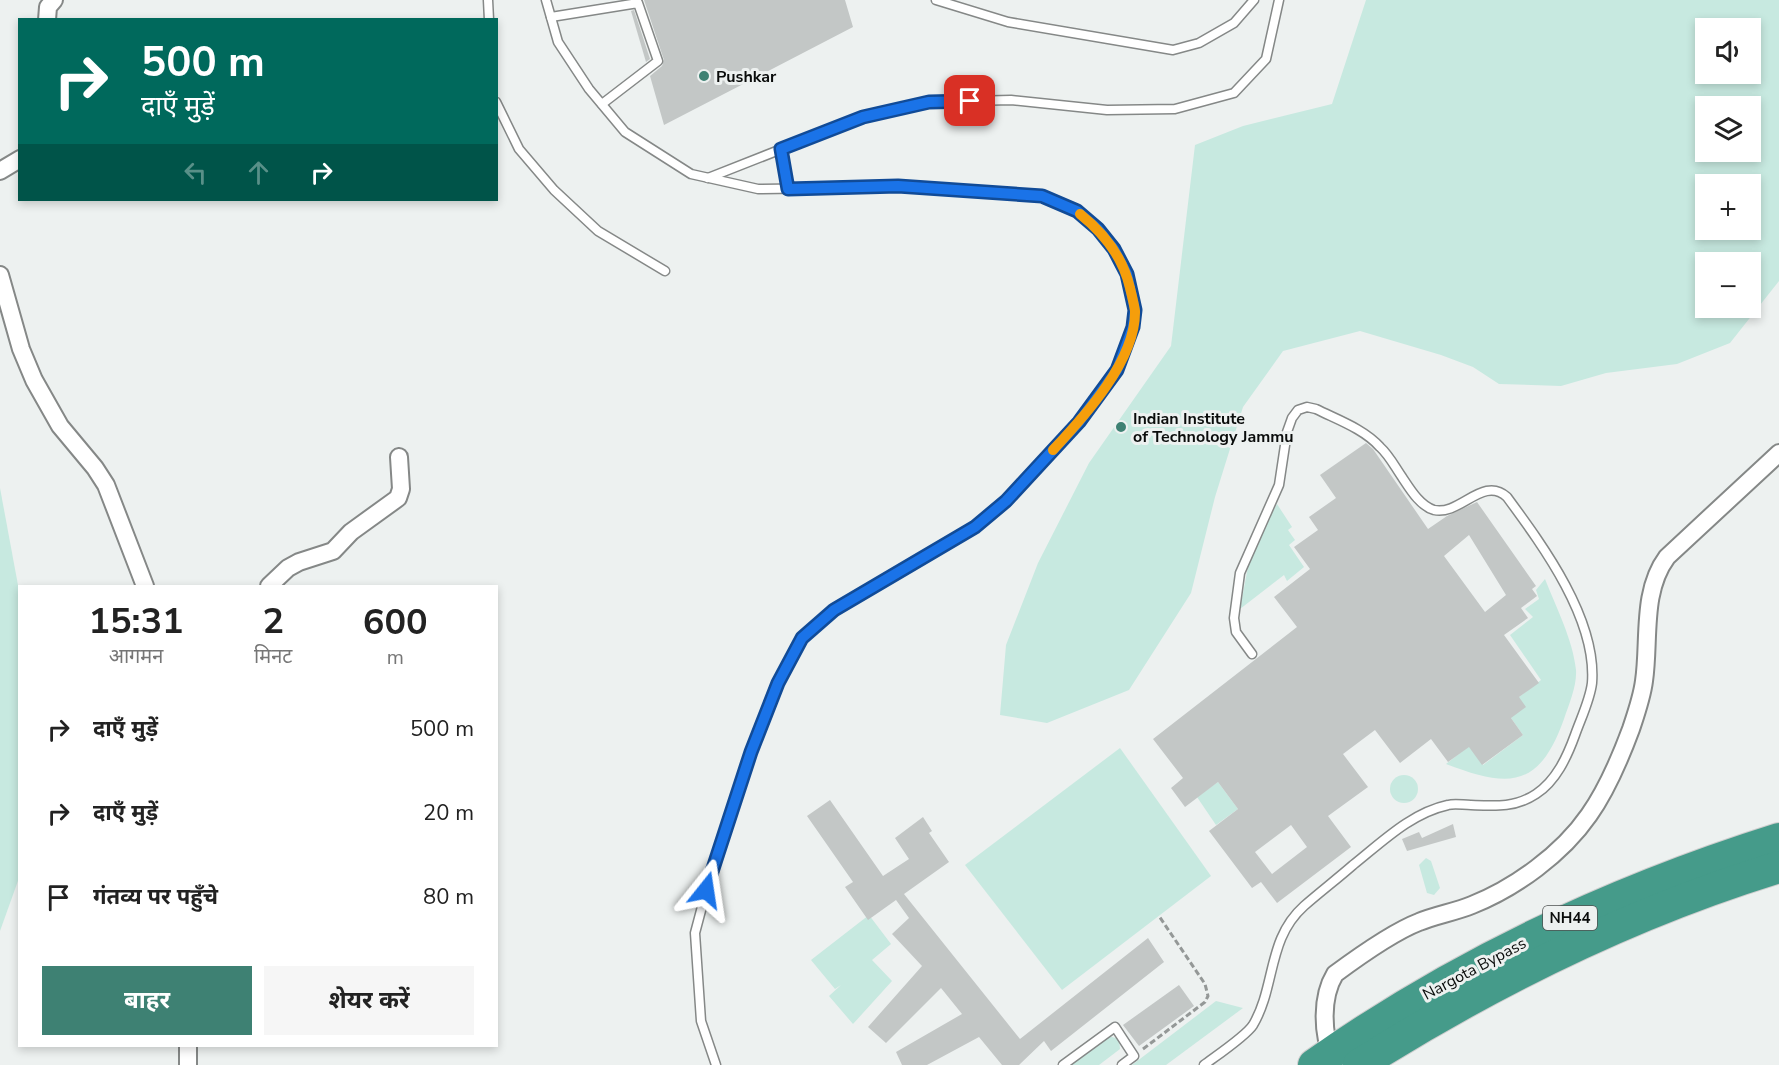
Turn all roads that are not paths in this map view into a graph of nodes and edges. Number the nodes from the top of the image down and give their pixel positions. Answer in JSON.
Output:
{"nodes":[{"id":1,"x":54,"y":0,"type":"edge"},
{"id":2,"x":488,"y":0,"type":"edge"},
{"id":3,"x":546,"y":0,"type":"edge"},
{"id":4,"x":936,"y":0,"type":"edge"},
{"id":5,"x":1254,"y":0,"type":"edge"},
{"id":6,"x":1279,"y":0,"type":"edge"},
{"id":7,"x":551,"y":16,"type":"junction"},
{"id":8,"x":46,"y":18,"type":"edge"},
{"id":9,"x":488,"y":18,"type":"edge"},
{"id":10,"x":602,"y":104,"type":"junction"},
{"id":11,"x":498,"y":106,"type":"edge"},
{"id":12,"x":781,"y":149,"type":"junction"},
{"id":13,"x":18,"y":160,"type":"edge"},
{"id":14,"x":0,"y":171,"type":"edge"},
{"id":15,"x":708,"y":178,"type":"junction"},
{"id":16,"x":788,"y":189,"type":"junction"},
{"id":17,"x":665,"y":271,"type":"dead end"},
{"id":18,"x":0,"y":275,"type":"edge"},
{"id":19,"x":1779,"y":453,"type":"edge"},
{"id":20,"x":399,"y":457,"type":"dead end"},
{"id":21,"x":145,"y":585,"type":"edge"},
{"id":22,"x":270,"y":585,"type":"edge"},
{"id":23,"x":1252,"y":654,"type":"dead end"},
{"id":24,"x":1779,"y":839,"type":"edge"},
{"id":25,"x":1779,"y":867,"type":"edge"},
{"id":26,"x":188,"y":1047,"type":"edge"},
{"id":27,"x":1373,"y":1052,"type":"edge"},
{"id":28,"x":1327,"y":1061,"type":"edge"},
{"id":29,"x":188,"y":1065,"type":"edge"},
{"id":30,"x":716,"y":1065,"type":"edge"},
{"id":31,"x":1063,"y":1065,"type":"edge"},
{"id":32,"x":1122,"y":1065,"type":"edge"},
{"id":33,"x":1204,"y":1065,"type":"edge"}],
"edges":[{"from":1,"to":8,"type":"street"},
{"from":2,"to":9,"type":"lane"},
{"from":3,"to":7,"type":"lane"},
{"from":4,"to":5,"type":"lane"},
{"from":6,"to":12,"type":"lane"},
{"from":7,"to":10,"type":"lane"},
{"from":7,"to":10,"type":"lane"},
{"from":10,"to":15,"type":"lane"},
{"from":11,"to":17,"type":"lane"},
{"from":12,"to":15,"type":"lane"},
{"from":12,"to":16,"type":"lane"},
{"from":13,"to":14,"type":"street"},
{"from":15,"to":16,"type":"lane"},
{"from":16,"to":30,"type":"lane"},
{"from":18,"to":21,"type":"street"},
{"from":19,"to":28,"type":"street"},
{"from":20,"to":22,"type":"street"},
{"from":23,"to":33,"type":"lane"},
{"from":24,"to":27,"type":"highway","name":"Nargota Bypass","number":"NH44"},
{"from":25,"to":27,"type":"highway","name":"Nargota Bypass","number":"NH44"},
{"from":26,"to":29,"type":"street"},
{"from":27,"to":28,"type":"highway","name":"Nargota Bypass","number":"NH44"},
{"from":31,"to":32,"type":"lane"}]}
